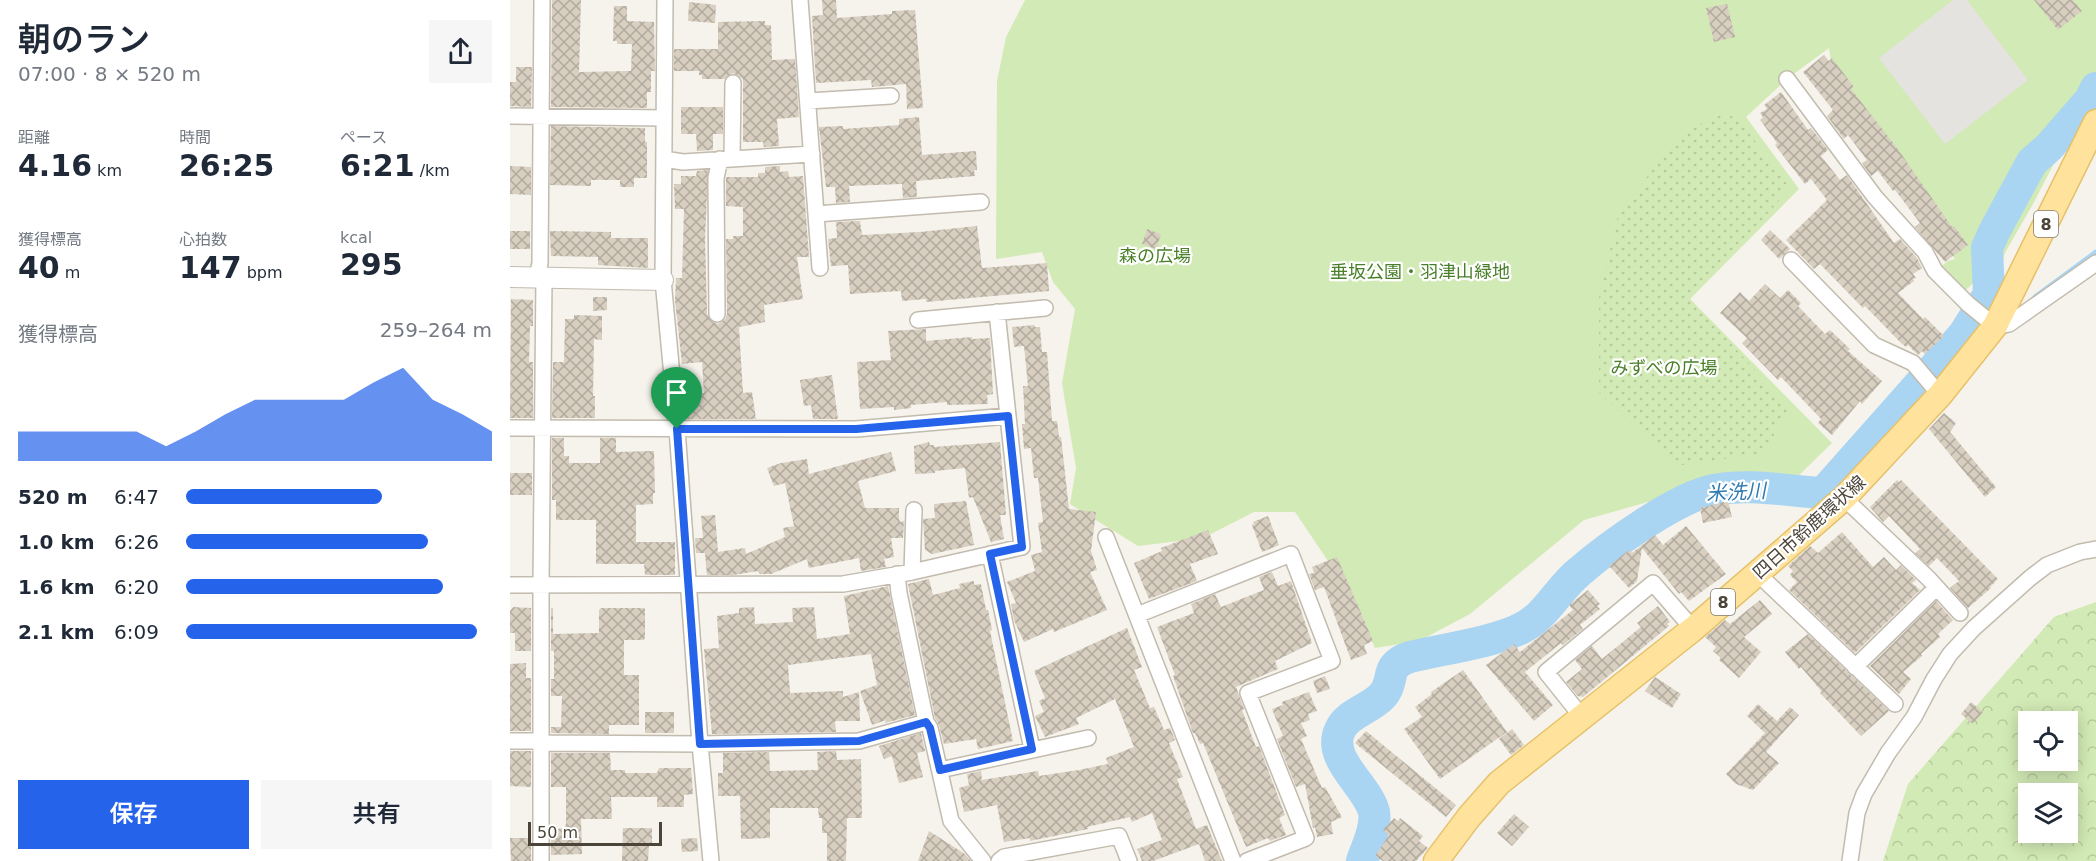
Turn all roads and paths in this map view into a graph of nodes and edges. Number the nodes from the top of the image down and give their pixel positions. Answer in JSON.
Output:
{"nodes":[{"id":1,"x":542,"y":0,"type":"edge"},
{"id":2,"x":665,"y":0,"type":"edge"},
{"id":3,"x":800,"y":0,"type":"edge"},
{"id":4,"x":1787,"y":79,"type":"dead end"},
{"id":5,"x":732,"y":83,"type":"dead end"},
{"id":6,"x":891,"y":96,"type":"dead end"},
{"id":7,"x":808,"y":101,"type":"junction"},
{"id":8,"x":510,"y":116,"type":"edge"},
{"id":9,"x":542,"y":117,"type":"junction"},
{"id":10,"x":664,"y":118,"type":"junction"},
{"id":11,"x":2096,"y":122,"type":"edge"},
{"id":12,"x":812,"y":154,"type":"junction"},
{"id":13,"x":664,"y":159,"type":"junction"},
{"id":14,"x":726,"y":159,"type":"junction"},
{"id":15,"x":981,"y":202,"type":"dead end"},
{"id":16,"x":816,"y":214,"type":"junction"},
{"id":17,"x":1791,"y":260,"type":"dead end"},
{"id":18,"x":2096,"y":263,"type":"edge"},
{"id":19,"x":820,"y":268,"type":"dead end"},
{"id":20,"x":510,"y":277,"type":"edge"},
{"id":21,"x":540,"y":277,"type":"junction"},
{"id":22,"x":663,"y":280,"type":"junction"},
{"id":23,"x":1045,"y":308,"type":"dead end"},
{"id":24,"x":998,"y":312,"type":"junction"},
{"id":25,"x":717,"y":314,"type":"dead end"},
{"id":26,"x":918,"y":320,"type":"dead end"},
{"id":27,"x":1991,"y":322,"type":"junction"},
{"id":28,"x":1936,"y":392,"type":"junction"},
{"id":29,"x":1008,"y":416,"type":"junction"},
{"id":30,"x":510,"y":428,"type":"edge"},
{"id":31,"x":542,"y":428,"type":"junction"},
{"id":32,"x":677,"y":429,"type":"junction"},
{"id":33,"x":1844,"y":498,"type":"junction"},
{"id":34,"x":914,"y":510,"type":"dead end"},
{"id":35,"x":1106,"y":537,"type":"dead end"},
{"id":36,"x":2096,"y":549,"type":"edge"},
{"id":37,"x":990,"y":554,"type":"junction"},
{"id":38,"x":905,"y":573,"type":"junction"},
{"id":39,"x":1757,"y":573,"type":"junction"},
{"id":40,"x":510,"y":585,"type":"edge"},
{"id":41,"x":541,"y":585,"type":"junction"},
{"id":42,"x":689,"y":585,"type":"junction"},
{"id":43,"x":1936,"y":588,"type":"junction"},
{"id":44,"x":1960,"y":612,"type":"dead end"},
{"id":45,"x":1137,"y":615,"type":"junction"},
{"id":46,"x":1693,"y":629,"type":"junction"},
{"id":47,"x":1855,"y":667,"type":"junction"},
{"id":48,"x":1894,"y":704,"type":"dead end"},
{"id":49,"x":1582,"y":717,"type":"junction"},
{"id":50,"x":926,"y":722,"type":"junction"},
{"id":51,"x":1088,"y":738,"type":"dead end"},
{"id":52,"x":510,"y":741,"type":"edge"},
{"id":53,"x":541,"y":743,"type":"junction"},
{"id":54,"x":700,"y":744,"type":"junction"},
{"id":55,"x":1032,"y":749,"type":"junction"},
{"id":56,"x":940,"y":770,"type":"junction"},
{"id":57,"x":542,"y":861,"type":"edge"},
{"id":58,"x":711,"y":861,"type":"edge"},
{"id":59,"x":983,"y":861,"type":"edge"},
{"id":60,"x":999,"y":861,"type":"edge"},
{"id":61,"x":1129,"y":861,"type":"edge"},
{"id":62,"x":1233,"y":861,"type":"edge"},
{"id":63,"x":1247,"y":861,"type":"edge"},
{"id":64,"x":1436,"y":861,"type":"edge"},
{"id":65,"x":1850,"y":861,"type":"edge"}],
"edges":[{"from":1,"to":9,"type":"street"},
{"from":2,"to":10,"type":"street"},
{"from":3,"to":7,"type":"street"},
{"from":4,"to":27,"type":"street"},
{"from":5,"to":14,"type":"street"},
{"from":6,"to":7,"type":"street"},
{"from":7,"to":12,"type":"street"},
{"from":8,"to":9,"type":"street"},
{"from":9,"to":10,"type":"street"},
{"from":9,"to":21,"type":"street"},
{"from":10,"to":13,"type":"street"},
{"from":11,"to":27,"type":"main road","name":"四日市鈴鹿環状線","number":"8"},
{"from":12,"to":14,"type":"street"},
{"from":12,"to":16,"type":"street"},
{"from":13,"to":14,"type":"street"},
{"from":13,"to":22,"type":"street"},
{"from":14,"to":25,"type":"street"},
{"from":15,"to":16,"type":"street"},
{"from":16,"to":19,"type":"street"},
{"from":17,"to":28,"type":"street"},
{"from":18,"to":27,"type":"street"},
{"from":20,"to":21,"type":"street"},
{"from":21,"to":22,"type":"street"},
{"from":21,"to":31,"type":"street"},
{"from":22,"to":32,"type":"street"},
{"from":23,"to":24,"type":"street"},
{"from":24,"to":26,"type":"street"},
{"from":24,"to":29,"type":"street"},
{"from":27,"to":28,"type":"main road","name":"四日市鈴鹿環状線","number":"8"},
{"from":28,"to":33,"type":"main road","name":"四日市鈴鹿環状線","number":"8"},
{"from":29,"to":32,"type":"street"},
{"from":29,"to":37,"type":"street"},
{"from":30,"to":31,"type":"street"},
{"from":31,"to":32,"type":"street"},
{"from":31,"to":41,"type":"street"},
{"from":32,"to":42,"type":"street"},
{"from":33,"to":39,"type":"main road","name":"四日市鈴鹿環状線","number":"8"},
{"from":33,"to":43,"type":"street"},
{"from":34,"to":38,"type":"street"},
{"from":35,"to":45,"type":"street"},
{"from":36,"to":65,"type":"street"},
{"from":37,"to":38,"type":"street"},
{"from":37,"to":55,"type":"street"},
{"from":38,"to":42,"type":"street"},
{"from":38,"to":50,"type":"street"},
{"from":39,"to":46,"type":"main road","name":"四日市鈴鹿環状線","number":"8"},
{"from":39,"to":47,"type":"street"},
{"from":40,"to":41,"type":"street"},
{"from":41,"to":42,"type":"street"},
{"from":41,"to":53,"type":"street"},
{"from":42,"to":54,"type":"street"},
{"from":43,"to":44,"type":"street"},
{"from":43,"to":47,"type":"street"},
{"from":45,"to":62,"type":"street"},
{"from":45,"to":63,"type":"street"},
{"from":46,"to":49,"type":"main road","name":"四日市鈴鹿環状線","number":"8"},
{"from":46,"to":49,"type":"street"},
{"from":47,"to":48,"type":"street"},
{"from":49,"to":64,"type":"main road","name":"四日市鈴鹿環状線","number":"8"},
{"from":50,"to":54,"type":"street"},
{"from":50,"to":56,"type":"street"},
{"from":51,"to":55,"type":"street"},
{"from":52,"to":53,"type":"street"},
{"from":53,"to":54,"type":"street"},
{"from":53,"to":57,"type":"street"},
{"from":54,"to":58,"type":"street"},
{"from":55,"to":56,"type":"street"},
{"from":56,"to":59,"type":"street"},
{"from":60,"to":61,"type":"street"}]}
